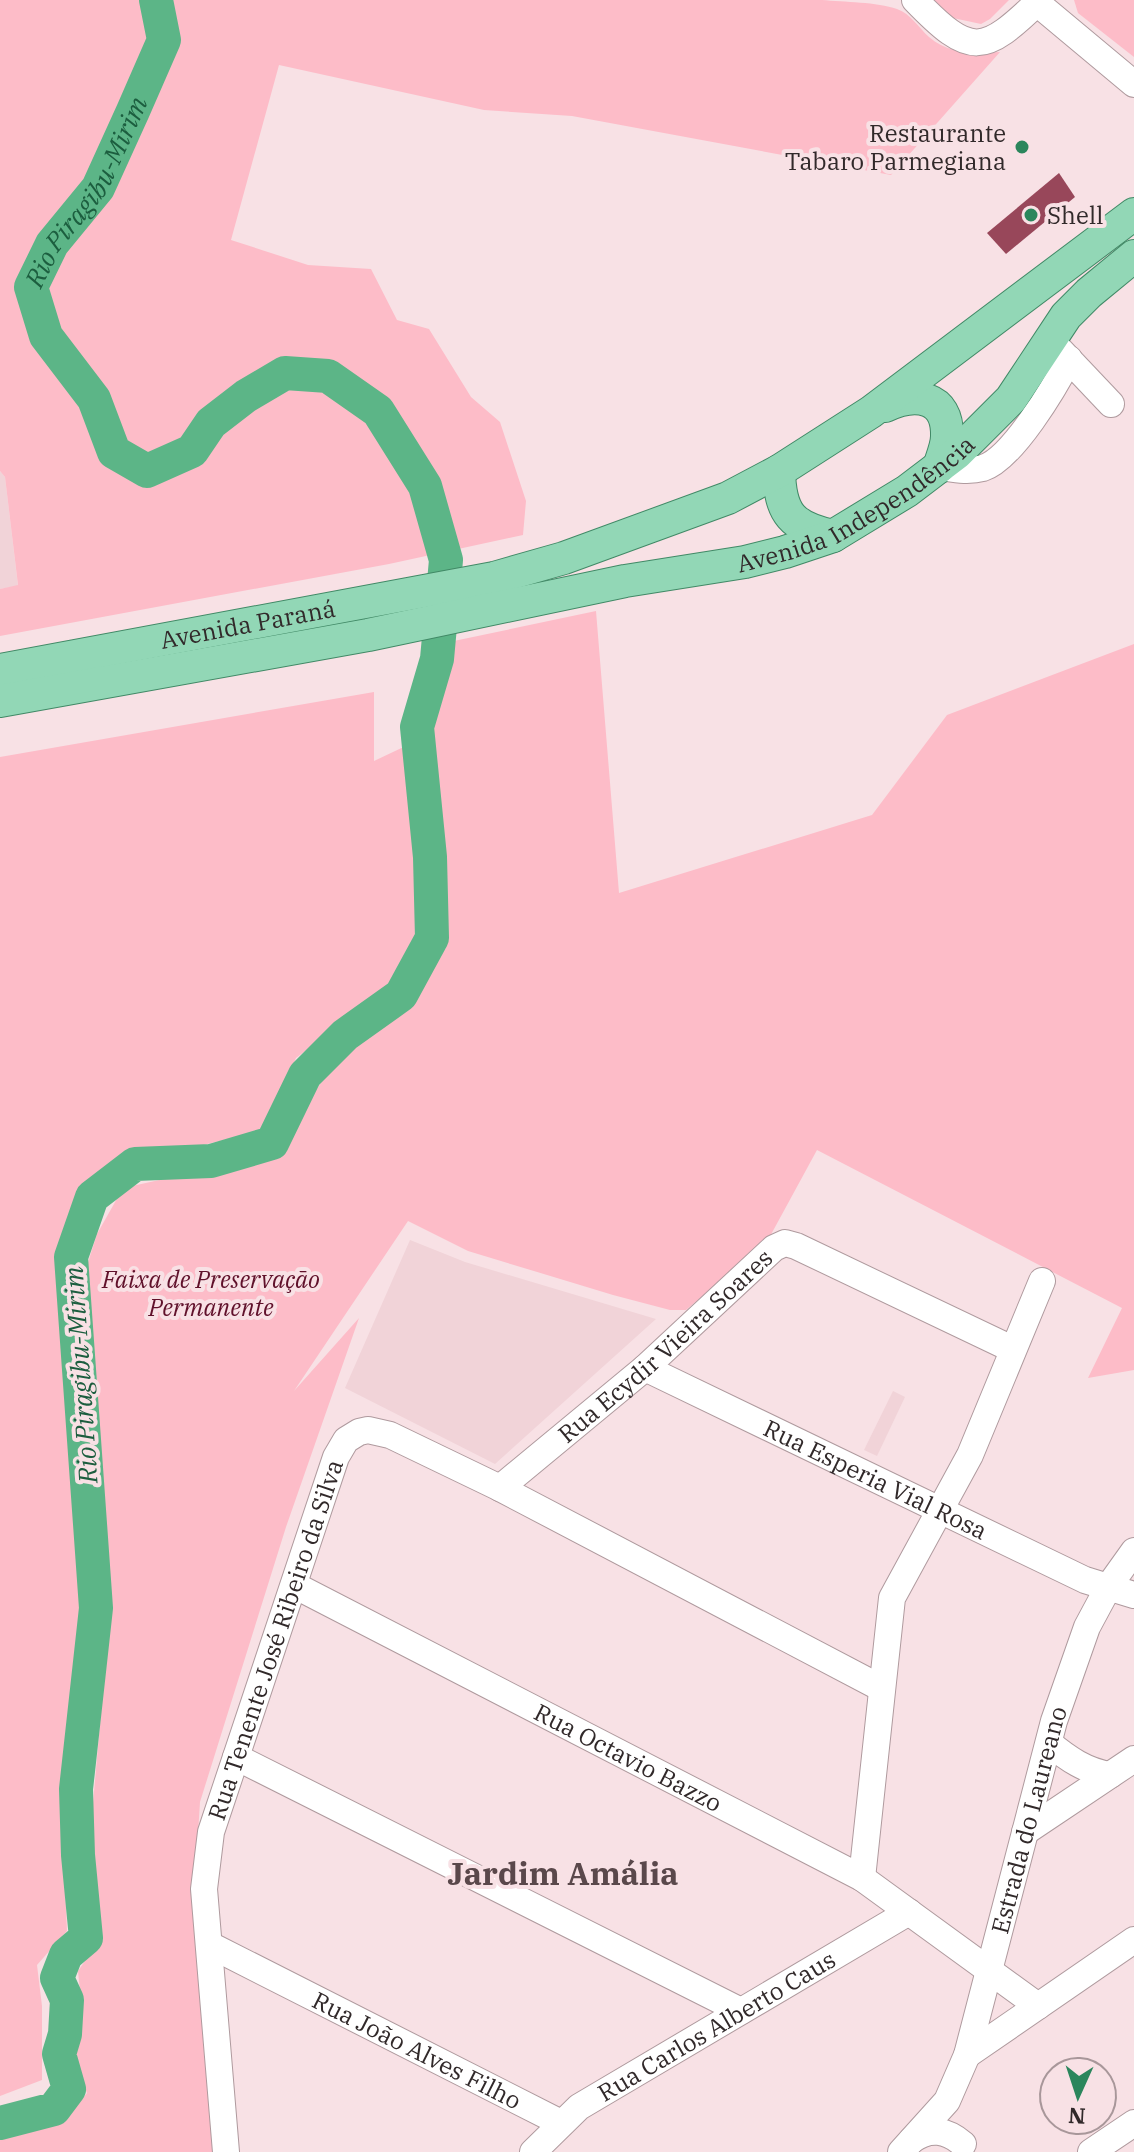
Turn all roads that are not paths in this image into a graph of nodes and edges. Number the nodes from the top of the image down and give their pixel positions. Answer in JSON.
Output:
{"nodes":[{"id":1,"x":915,"y":0,"type":"edge"},
{"id":2,"x":1039,"y":1,"type":"edge"},
{"id":3,"x":1134,"y":84,"type":"edge"},
{"id":4,"x":1134,"y":214,"type":"edge"},
{"id":5,"x":1134,"y":256,"type":"edge"},
{"id":6,"x":1059,"y":349,"type":"junction"},
{"id":7,"x":1111,"y":404,"type":"dead end"},
{"id":8,"x":871,"y":412,"type":"junction"},
{"id":9,"x":939,"y":467,"type":"junction"},
{"id":10,"x":779,"y":471,"type":"junction"},
{"id":11,"x":833,"y":536,"type":"junction"},
{"id":12,"x":493,"y":594,"type":"junction"},
{"id":13,"x":0,"y":670,"type":"edge"},
{"id":14,"x":0,"y":701,"type":"edge"},
{"id":15,"x":1042,"y":1281,"type":"dead end"},
{"id":16,"x":1012,"y":1349,"type":"junction"},
{"id":17,"x":645,"y":1368,"type":"junction"},
{"id":18,"x":500,"y":1488,"type":"junction"},
{"id":19,"x":940,"y":1511,"type":"junction"},
{"id":20,"x":1134,"y":1551,"type":"edge"},
{"id":21,"x":294,"y":1585,"type":"junction"},
{"id":22,"x":1109,"y":1586,"type":"junction"},
{"id":23,"x":1134,"y":1595,"type":"edge"},
{"id":24,"x":881,"y":1688,"type":"junction"},
{"id":25,"x":1049,"y":1743,"type":"junction"},
{"id":26,"x":236,"y":1757,"type":"junction"},
{"id":27,"x":1134,"y":1759,"type":"edge"},
{"id":28,"x":1110,"y":1775,"type":"junction"},
{"id":29,"x":868,"y":1819,"type":"junction"},
{"id":30,"x":1025,"y":1832,"type":"junction"},
{"id":31,"x":809,"y":1850,"type":"junction"},
{"id":32,"x":862,"y":1878,"type":"junction"},
{"id":33,"x":909,"y":1912,"type":"junction"},
{"id":34,"x":998,"y":1931,"type":"junction"},
{"id":35,"x":1134,"y":1940,"type":"edge"},
{"id":36,"x":954,"y":1943,"type":"junction"},
{"id":37,"x":210,"y":1945,"type":"junction"},
{"id":38,"x":988,"y":1967,"type":"junction"},
{"id":39,"x":272,"y":1977,"type":"junction"},
{"id":40,"x":214,"y":2002,"type":"junction"},
{"id":41,"x":1038,"y":2006,"type":"junction"},
{"id":42,"x":741,"y":2011,"type":"junction"},
{"id":43,"x":967,"y":2055,"type":"junction"},
{"id":44,"x":947,"y":2101,"type":"junction"},
{"id":45,"x":561,"y":2123,"type":"junction"},
{"id":46,"x":1134,"y":2123,"type":"edge"},
{"id":47,"x":907,"y":2146,"type":"edge"},
{"id":48,"x":964,"y":2148,"type":"edge"},
{"id":49,"x":226,"y":2152,"type":"edge"},
{"id":50,"x":533,"y":2152,"type":"edge"},
{"id":51,"x":1091,"y":2152,"type":"edge"}],
"edges":[{"from":1,"to":2,"type":"street"},
{"from":2,"to":3,"type":"street"},
{"from":4,"to":8,"type":"main road"},
{"from":5,"to":6,"type":"main road","name":"Avenida Independência"},
{"from":6,"to":7,"type":"street"},
{"from":6,"to":9,"type":"main road","name":"Avenida Independência"},
{"from":8,"to":9,"type":"main road"},
{"from":8,"to":10,"type":"main road"},
{"from":9,"to":11,"type":"main road","name":"Avenida Independência"},
{"from":10,"to":11,"type":"main road"},
{"from":10,"to":12,"type":"main road"},
{"from":11,"to":12,"type":"main road","name":"Avenida Independência"},
{"from":12,"to":13,"type":"main road","name":"Avenida Paraná"},
{"from":12,"to":14,"type":"main road","name":"Avenida Paraná"},
{"from":15,"to":16,"type":"street"},
{"from":16,"to":17,"type":"street","name":"Rua Ecydir Vieira Soares"},
{"from":16,"to":19,"type":"street"},
{"from":17,"to":18,"type":"street","name":"Rua Ecydir Vieira Soares"},
{"from":17,"to":19,"type":"street","name":"Rua Esperia Vial Rosa"},
{"from":18,"to":21,"type":"street","name":"Rua Tenente José Ribeiro da Silva"},
{"from":18,"to":24,"type":"street","name":"Rua Tenente José Ribeiro da Silva"},
{"from":19,"to":22,"type":"street","name":"Rua Esperia Vial Rosa"},
{"from":19,"to":24,"type":"street"},
{"from":20,"to":22,"type":"street","name":"Estrada do Laureano"},
{"from":21,"to":26,"type":"street","name":"Rua Tenente José Ribeiro da Silva"},
{"from":21,"to":31,"type":"street","name":"Rua Octavio Bazzo"},
{"from":22,"to":23,"type":"street","name":"Rua Esperia Vial Rosa"},
{"from":22,"to":25,"type":"street","name":"Estrada do Laureano"},
{"from":24,"to":29,"type":"street"},
{"from":25,"to":28,"type":"street"},
{"from":25,"to":30,"type":"street","name":"Estrada do Laureano"},
{"from":26,"to":37,"type":"street","name":"Rua Tenente José Ribeiro da Silva"},
{"from":26,"to":42,"type":"street"},
{"from":27,"to":28,"type":"street"},
{"from":28,"to":30,"type":"street"},
{"from":29,"to":31,"type":"street"},
{"from":29,"to":32,"type":"street"},
{"from":30,"to":34,"type":"street","name":"Estrada do Laureano"},
{"from":31,"to":32,"type":"street","name":"Rua Octavio Bazzo"},
{"from":32,"to":33,"type":"street","name":"Rua Octavio Bazzo"},
{"from":33,"to":36,"type":"street","name":"Rua Octavio Bazzo"},
{"from":33,"to":42,"type":"street","name":"Rua Carlos Alberto Caus"},
{"from":34,"to":36,"type":"street"},
{"from":34,"to":38,"type":"street","name":"Estrada do Laureano"},
{"from":35,"to":41,"type":"street"},
{"from":36,"to":38,"type":"street","name":"Rua Octavio Bazzo"},
{"from":37,"to":39,"type":"street","name":"Rua João Alves Filho"},
{"from":37,"to":40,"type":"street","name":"Rua Tenente José Ribeiro da Silva"},
{"from":38,"to":41,"type":"street","name":"Rua Octavio Bazzo"},
{"from":38,"to":43,"type":"street","name":"Estrada do Laureano"},
{"from":39,"to":40,"type":"street"},
{"from":39,"to":45,"type":"street","name":"Rua João Alves Filho"},
{"from":40,"to":49,"type":"street","name":"Rua Tenente José Ribeiro da Silva"},
{"from":41,"to":43,"type":"street"},
{"from":42,"to":45,"type":"street","name":"Rua Carlos Alberto Caus"},
{"from":43,"to":44,"type":"street","name":"Estrada do Laureano"},
{"from":44,"to":47,"type":"street","name":"Estrada do Laureano"},
{"from":44,"to":48,"type":"street"},
{"from":45,"to":50,"type":"street","name":"Rua Carlos Alberto Caus"},
{"from":46,"to":51,"type":"street"},
{"from":47,"to":48,"type":"street"}]}
